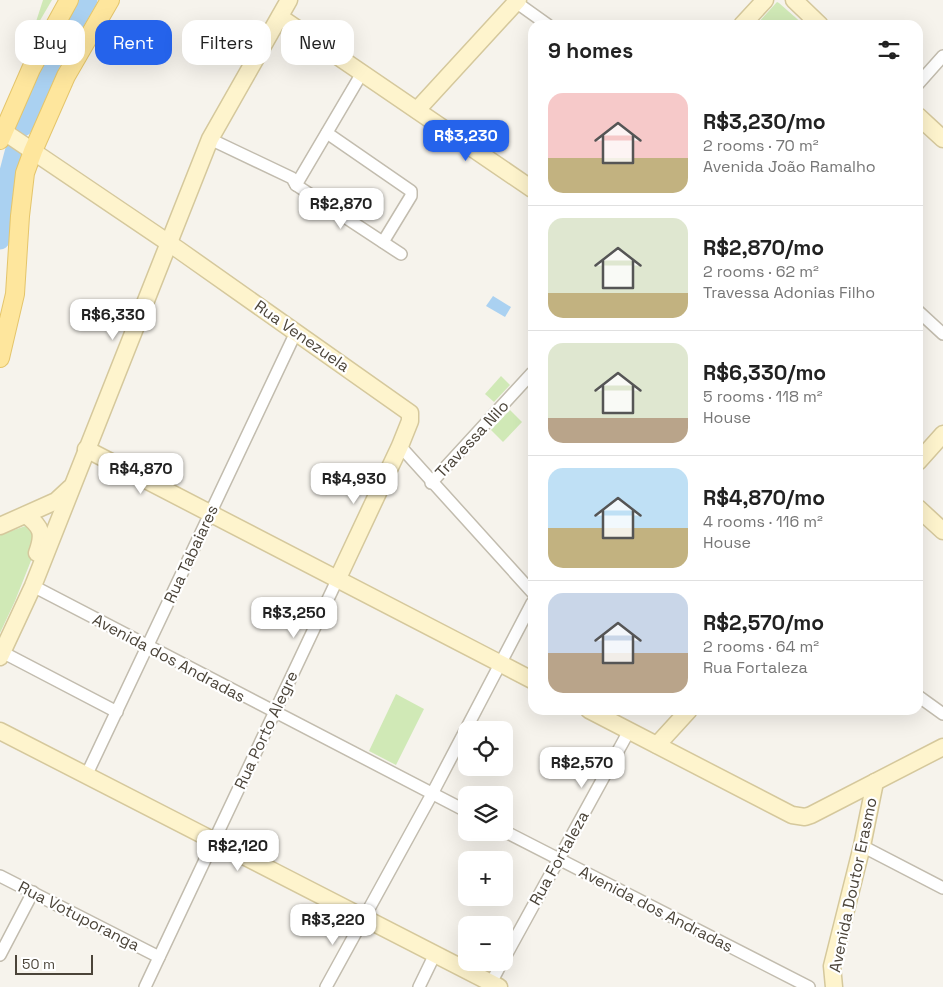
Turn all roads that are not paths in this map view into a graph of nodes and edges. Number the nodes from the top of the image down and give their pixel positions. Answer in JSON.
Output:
{"nodes":[{"id":1,"x":69,"y":0,"type":"edge"},
{"id":2,"x":110,"y":0,"type":"edge"},
{"id":3,"x":289,"y":0,"type":"edge"},
{"id":4,"x":765,"y":0,"type":"edge"},
{"id":5,"x":794,"y":0,"type":"edge"},
{"id":6,"x":516,"y":1,"type":"edge"},
{"id":7,"x":280,"y":17,"type":"junction"},
{"id":8,"x":541,"y":20,"type":"edge"},
{"id":9,"x":747,"y":20,"type":"edge"},
{"id":10,"x":815,"y":20,"type":"edge"},
{"id":11,"x":943,"y":56,"type":"edge"},
{"id":12,"x":362,"y":73,"type":"junction"},
{"id":13,"x":923,"y":78,"type":"edge"},
{"id":14,"x":417,"y":110,"type":"junction"},
{"id":15,"x":923,"y":121,"type":"edge"},
{"id":16,"x":1,"y":133,"type":"edge"},
{"id":17,"x":327,"y":133,"type":"junction"},
{"id":18,"x":210,"y":139,"type":"junction"},
{"id":19,"x":943,"y":139,"type":"edge"},
{"id":20,"x":33,"y":151,"type":"junction"},
{"id":21,"x":296,"y":185,"type":"junction"},
{"id":22,"x":528,"y":186,"type":"edge"},
{"id":23,"x":383,"y":242,"type":"junction"},
{"id":24,"x":169,"y":244,"type":"junction"},
{"id":25,"x":401,"y":254,"type":"dead end"},
{"id":26,"x":923,"y":316,"type":"edge"},
{"id":27,"x":296,"y":332,"type":"junction"},
{"id":28,"x":943,"y":334,"type":"edge"},
{"id":29,"x":0,"y":358,"type":"edge"},
{"id":30,"x":528,"y":378,"type":"edge"},
{"id":31,"x":943,"y":434,"type":"edge"},
{"id":32,"x":400,"y":446,"type":"junction"},
{"id":33,"x":86,"y":449,"type":"junction"},
{"id":34,"x":923,"y":456,"type":"edge"},
{"id":35,"x":432,"y":483,"type":"junction"},
{"id":36,"x":70,"y":488,"type":"junction"},
{"id":37,"x":210,"y":513,"type":"junction"},
{"id":38,"x":923,"y":513,"type":"edge"},
{"id":39,"x":26,"y":515,"type":"junction"},
{"id":40,"x":0,"y":526,"type":"edge"},
{"id":41,"x":943,"y":531,"type":"edge"},
{"id":42,"x":338,"y":578,"type":"junction"},
{"id":43,"x":32,"y":586,"type":"junction"},
{"id":44,"x":528,"y":588,"type":"edge"},
{"id":45,"x":528,"y":611,"type":"edge"},
{"id":46,"x":15,"y":622,"type":"junction"},
{"id":47,"x":148,"y":646,"type":"junction"},
{"id":48,"x":1,"y":654,"type":"edge"},
{"id":49,"x":501,"y":664,"type":"junction"},
{"id":50,"x":528,"y":678,"type":"edge"},
{"id":51,"x":923,"y":700,"type":"edge"},
{"id":52,"x":117,"y":712,"type":"junction"},
{"id":53,"x":274,"y":712,"type":"junction"},
{"id":54,"x":943,"y":714,"type":"edge"},
{"id":55,"x":599,"y":715,"type":"edge"},
{"id":56,"x":685,"y":715,"type":"edge"},
{"id":57,"x":629,"y":731,"type":"junction"},
{"id":58,"x":0,"y":732,"type":"edge"},
{"id":59,"x":657,"y":746,"type":"junction"},
{"id":60,"x":943,"y":747,"type":"edge"},
{"id":61,"x":86,"y":776,"type":"junction"},
{"id":62,"x":875,"y":782,"type":"junction"},
{"id":63,"x":432,"y":794,"type":"junction"},
{"id":64,"x":458,"y":807,"type":"edge"},
{"id":65,"x":513,"y":836,"type":"edge"},
{"id":66,"x":213,"y":842,"type":"junction"},
{"id":67,"x":862,"y":846,"type":"junction"},
{"id":68,"x":558,"y":859,"type":"junction"},
{"id":69,"x":0,"y":876,"type":"edge"},
{"id":70,"x":943,"y":888,"type":"edge"},
{"id":71,"x":33,"y":892,"type":"junction"},
{"id":72,"x":363,"y":918,"type":"junction"},
{"id":73,"x":513,"y":942,"type":"edge"},
{"id":74,"x":434,"y":954,"type":"junction"},
{"id":75,"x":0,"y":955,"type":"edge"},
{"id":76,"x":159,"y":956,"type":"junction"},
{"id":77,"x":499,"y":971,"type":"edge"},
{"id":78,"x":495,"y":985,"type":"edge"},
{"id":79,"x":144,"y":987,"type":"edge"},
{"id":80,"x":326,"y":987,"type":"edge"},
{"id":81,"x":419,"y":987,"type":"edge"},
{"id":82,"x":810,"y":987,"type":"edge"},
{"id":83,"x":834,"y":987,"type":"edge"}],
"edges":[{"from":1,"to":16,"type":"main road"},
{"from":2,"to":20,"type":"main road"},
{"from":3,"to":7,"type":"street"},
{"from":4,"to":9,"type":"street"},
{"from":5,"to":10,"type":"street"},
{"from":6,"to":8,"type":"street"},
{"from":6,"to":14,"type":"street"},
{"from":7,"to":12,"type":"street"},
{"from":7,"to":18,"type":"street"},
{"from":11,"to":13,"type":"street"},
{"from":12,"to":14,"type":"street"},
{"from":12,"to":17,"type":"street"},
{"from":14,"to":22,"type":"street"},
{"from":15,"to":19,"type":"street"},
{"from":16,"to":20,"type":"street","name":"Rua Venezuela"},
{"from":17,"to":21,"type":"street"},
{"from":17,"to":23,"type":"street"},
{"from":18,"to":21,"type":"street"},
{"from":18,"to":24,"type":"street"},
{"from":20,"to":24,"type":"street","name":"Rua Venezuela"},
{"from":20,"to":29,"type":"main road"},
{"from":21,"to":23,"type":"street"},
{"from":23,"to":25,"type":"street"},
{"from":24,"to":27,"type":"street","name":"Rua Venezuela"},
{"from":24,"to":33,"type":"street"},
{"from":26,"to":28,"type":"street"},
{"from":27,"to":32,"type":"street","name":"Rua Venezuela"},
{"from":27,"to":37,"type":"street","name":"Rua Tabaiares"},
{"from":30,"to":35,"type":"street","name":"Travessa Nilo"},
{"from":31,"to":34,"type":"street"},
{"from":32,"to":35,"type":"street"},
{"from":32,"to":42,"type":"street","name":"Rua Porto Alegre"},
{"from":33,"to":36,"type":"street"},
{"from":33,"to":37,"type":"street"},
{"from":35,"to":44,"type":"street"},
{"from":36,"to":39,"type":"street"},
{"from":36,"to":43,"type":"street"},
{"from":37,"to":42,"type":"street"},
{"from":37,"to":47,"type":"street","name":"Rua Tabaiares"},
{"from":38,"to":41,"type":"street"},
{"from":39,"to":40,"type":"street"},
{"from":39,"to":46,"type":"street"},
{"from":42,"to":49,"type":"street"},
{"from":42,"to":53,"type":"street","name":"Rua Porto Alegre"},
{"from":43,"to":46,"type":"street"},
{"from":43,"to":47,"type":"street","name":"Avenida dos Andradas"},
{"from":45,"to":49,"type":"street"},
{"from":46,"to":48,"type":"street"},
{"from":47,"to":52,"type":"street","name":"Rua Tabaiares"},
{"from":47,"to":53,"type":"street","name":"Avenida dos Andradas"},
{"from":48,"to":52,"type":"street"},
{"from":49,"to":50,"type":"street"},
{"from":49,"to":63,"type":"street"},
{"from":51,"to":54,"type":"street"},
{"from":52,"to":61,"type":"street","name":"Rua Tabaiares"},
{"from":53,"to":63,"type":"street","name":"Avenida dos Andradas"},
{"from":53,"to":66,"type":"street","name":"Rua Porto Alegre"},
{"from":55,"to":57,"type":"street"},
{"from":56,"to":59,"type":"street"},
{"from":57,"to":59,"type":"street"},
{"from":57,"to":68,"type":"street","name":"Rua Fortaleza"},
{"from":58,"to":61,"type":"street"},
{"from":59,"to":62,"type":"street"},
{"from":60,"to":62,"type":"street"},
{"from":61,"to":66,"type":"street"},
{"from":62,"to":67,"type":"street","name":"Avenida Doutor Erasmo"},
{"from":63,"to":64,"type":"street","name":"Avenida dos Andradas"},
{"from":63,"to":72,"type":"street"},
{"from":65,"to":68,"type":"street","name":"Avenida dos Andradas"},
{"from":66,"to":72,"type":"street"},
{"from":66,"to":76,"type":"street","name":"Rua Porto Alegre"},
{"from":67,"to":70,"type":"street"},
{"from":67,"to":83,"type":"street","name":"Avenida Doutor Erasmo"},
{"from":68,"to":73,"type":"street","name":"Rua Fortaleza"},
{"from":68,"to":82,"type":"street","name":"Avenida dos Andradas"},
{"from":69,"to":71,"type":"street","name":"Rua Votuporanga"},
{"from":71,"to":75,"type":"street"},
{"from":71,"to":76,"type":"street","name":"Rua Votuporanga"},
{"from":72,"to":74,"type":"street"},
{"from":72,"to":80,"type":"street"},
{"from":74,"to":78,"type":"street"},
{"from":74,"to":81,"type":"street"},
{"from":76,"to":79,"type":"street","name":"Rua Porto Alegre"},
{"from":77,"to":78,"type":"street"}]}
